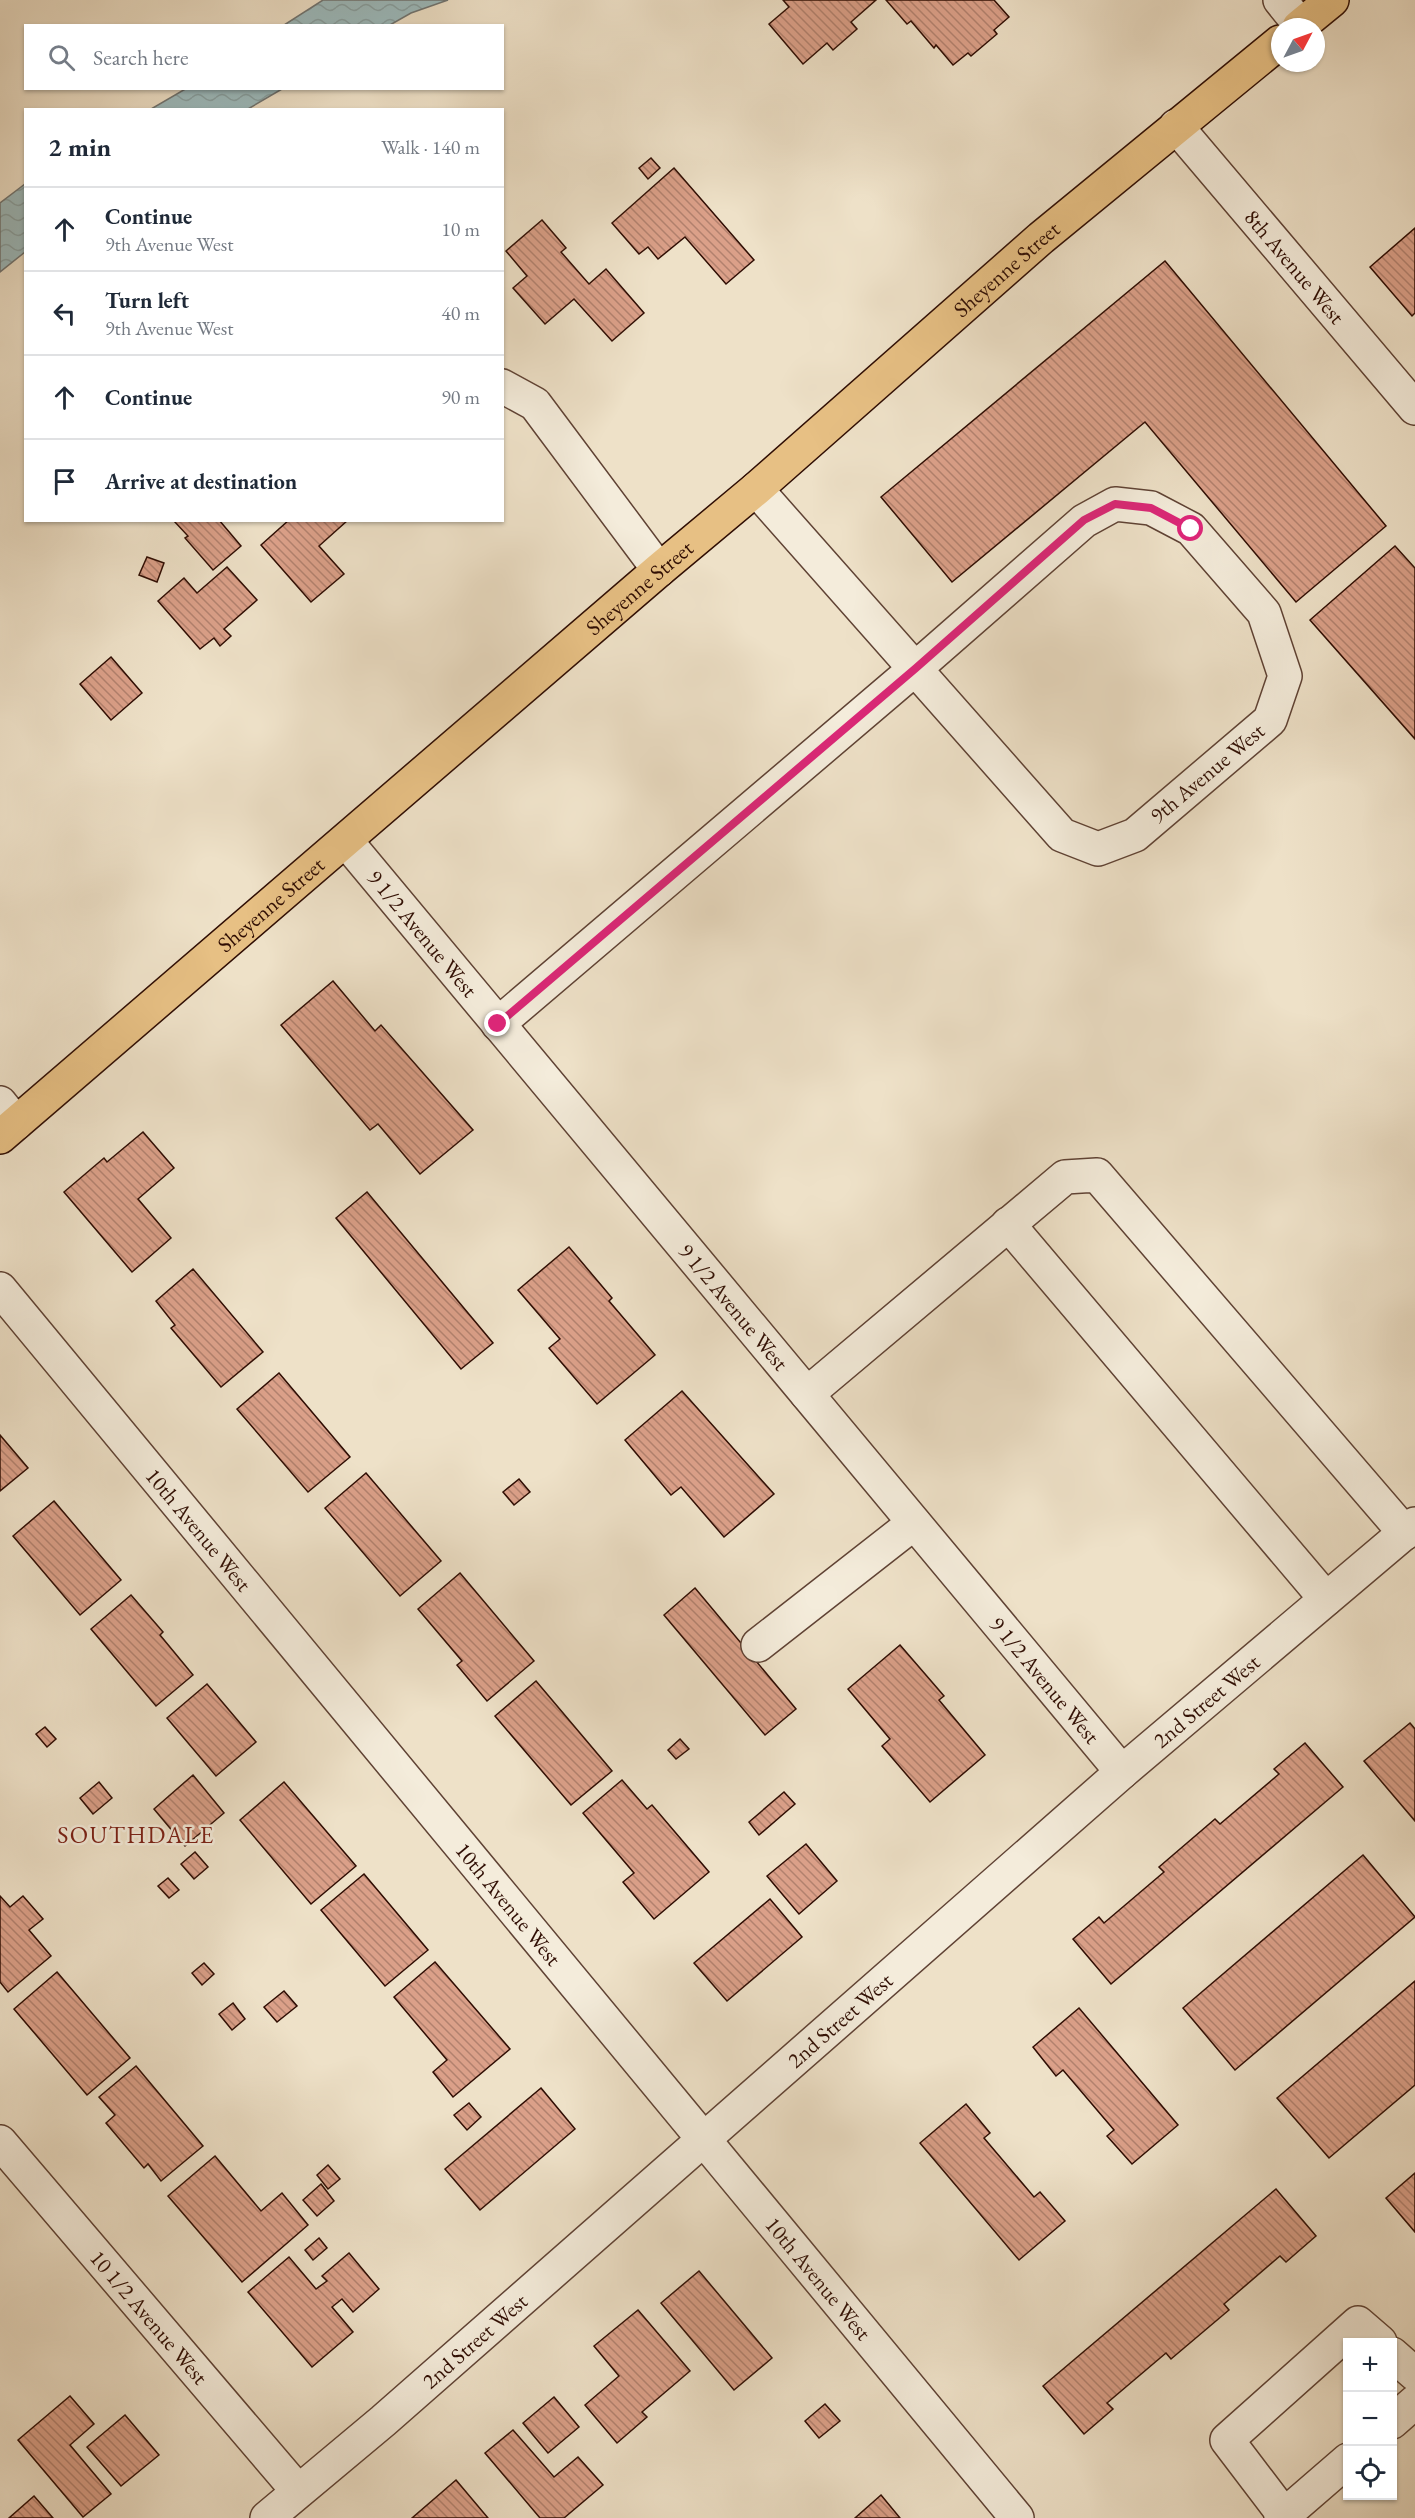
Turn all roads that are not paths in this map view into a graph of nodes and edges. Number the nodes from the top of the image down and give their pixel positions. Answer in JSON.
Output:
{"nodes":[{"id":1,"x":1280,"y":0,"type":"edge"},
{"id":2,"x":1332,"y":0,"type":"edge"},
{"id":3,"x":1287,"y":18,"type":"edge"},
{"id":4,"x":1310,"y":18,"type":"edge"},
{"id":5,"x":1271,"y":50,"type":"edge"},
{"id":6,"x":1176,"y":126,"type":"junction"},
{"id":7,"x":504,"y":387,"type":"edge"},
{"id":8,"x":1415,"y":408,"type":"edge"},
{"id":9,"x":756,"y":489,"type":"junction"},
{"id":10,"x":659,"y":570,"type":"junction"},
{"id":11,"x":916,"y":668,"type":"junction"},
{"id":12,"x":346,"y":841,"type":"junction"},
{"id":13,"x":498,"y":1024,"type":"junction"},
{"id":14,"x":5,"y":1121,"type":"edge"},
{"id":15,"x":1008,"y":1224,"type":"junction"},
{"id":16,"x":0,"y":1289,"type":"edge"},
{"id":17,"x":807,"y":1394,"type":"junction"},
{"id":18,"x":914,"y":1523,"type":"junction"},
{"id":19,"x":1410,"y":1528,"type":"edge"},
{"id":20,"x":1326,"y":1599,"type":"junction"},
{"id":21,"x":758,"y":1645,"type":"dead end"},
{"id":22,"x":1122,"y":1772,"type":"junction"},
{"id":23,"x":704,"y":2138,"type":"junction"},
{"id":24,"x":0,"y":2142,"type":"edge"},
{"id":25,"x":1374,"y":2338,"type":"edge"},
{"id":26,"x":1397,"y":2358,"type":"edge"},
{"id":27,"x":1415,"y":2374,"type":"edge"},
{"id":28,"x":1415,"y":2402,"type":"edge"},
{"id":29,"x":1397,"y":2418,"type":"edge"},
{"id":30,"x":1343,"y":2464,"type":"edge"},
{"id":31,"x":298,"y":2491,"type":"junction"},
{"id":32,"x":1282,"y":2517,"type":"edge"},
{"id":33,"x":267,"y":2518,"type":"edge"},
{"id":34,"x":1017,"y":2518,"type":"edge"}],
"edges":[{"from":1,"to":3,"type":"street"},
{"from":2,"to":4,"type":"main road","name":"Sheyenne Street"},
{"from":5,"to":6,"type":"main road","name":"Sheyenne Street"},
{"from":6,"to":8,"type":"street","name":"8th Avenue West"},
{"from":6,"to":9,"type":"main road","name":"Sheyenne Street"},
{"from":7,"to":10,"type":"street"},
{"from":9,"to":10,"type":"main road","name":"Sheyenne Street"},
{"from":9,"to":11,"type":"street","name":"9th Avenue West"},
{"from":10,"to":12,"type":"main road","name":"Sheyenne Street"},
{"from":11,"to":11,"type":"street","name":"9th Avenue West"},
{"from":11,"to":13,"type":"street"},
{"from":12,"to":13,"type":"street","name":"9 1/2 Avenue West"},
{"from":12,"to":14,"type":"main road","name":"Sheyenne Street"},
{"from":13,"to":17,"type":"street","name":"9 1/2 Avenue West"},
{"from":15,"to":17,"type":"street"},
{"from":15,"to":19,"type":"street"},
{"from":15,"to":20,"type":"street"},
{"from":16,"to":23,"type":"street","name":"10th Avenue West"},
{"from":17,"to":18,"type":"street","name":"9 1/2 Avenue West"},
{"from":18,"to":21,"type":"street"},
{"from":18,"to":22,"type":"street","name":"9 1/2 Avenue West"},
{"from":19,"to":20,"type":"street","name":"2nd Street West"},
{"from":20,"to":22,"type":"street","name":"2nd Street West"},
{"from":22,"to":23,"type":"street","name":"2nd Street West"},
{"from":23,"to":31,"type":"street","name":"2nd Street West"},
{"from":23,"to":34,"type":"street","name":"10th Avenue West"},
{"from":24,"to":31,"type":"street","name":"10 1/2 Avenue West"},
{"from":25,"to":32,"type":"street"},
{"from":26,"to":27,"type":"street"},
{"from":28,"to":29,"type":"street"},
{"from":30,"to":32,"type":"street"},
{"from":31,"to":33,"type":"street","name":"2nd Street West"}]}
